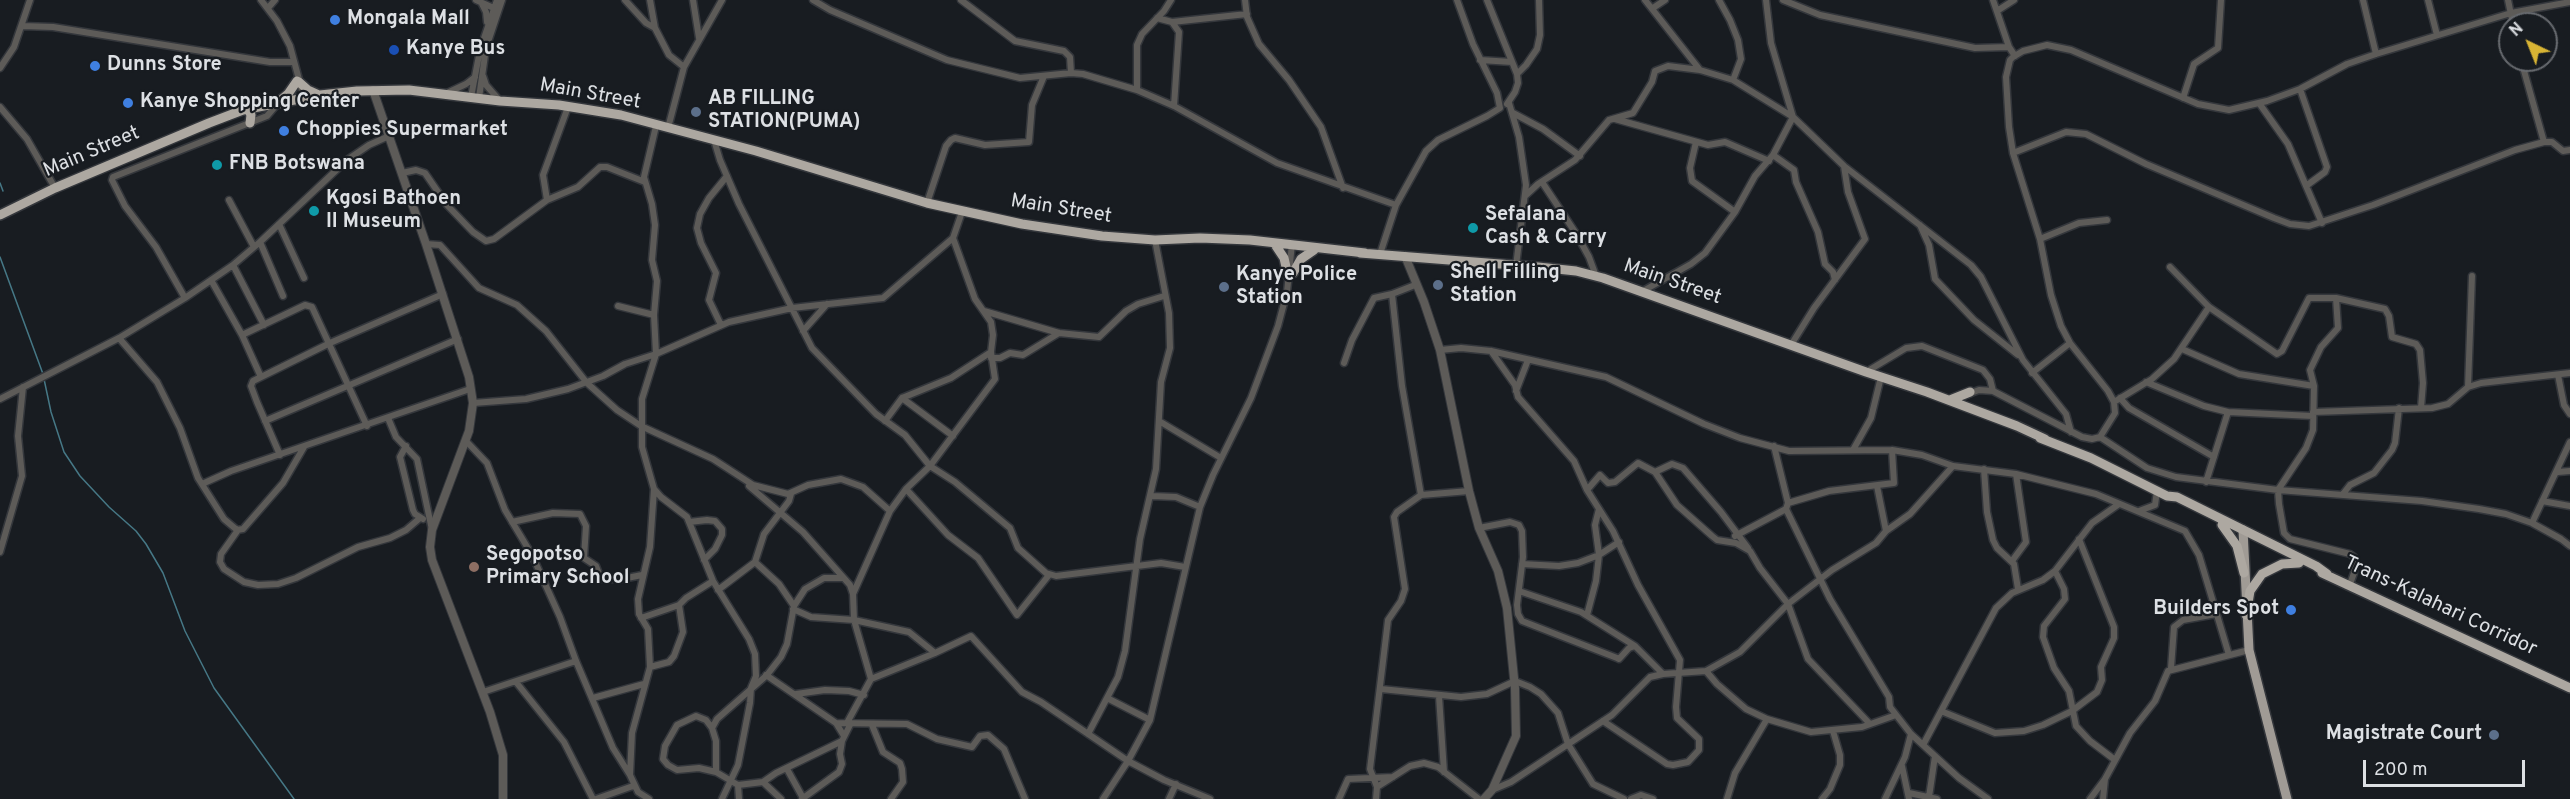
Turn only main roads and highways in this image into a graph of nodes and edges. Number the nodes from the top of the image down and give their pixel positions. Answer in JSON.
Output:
{"nodes":[{"id":1,"x":320,"y":96,"type":"junction"},
{"id":2,"x":276,"y":103,"type":"junction"},
{"id":3,"x":248,"y":109,"type":"junction"},
{"id":4,"x":250,"y":123,"type":"road end"},
{"id":5,"x":0,"y":215,"type":"edge"},
{"id":6,"x":1184,"y":239,"type":"junction"},
{"id":7,"x":1276,"y":246,"type":"junction"},
{"id":8,"x":1294,"y":246,"type":"junction"},
{"id":9,"x":1314,"y":250,"type":"junction"},
{"id":10,"x":1365,"y":253,"type":"junction"},
{"id":11,"x":1884,"y":378,"type":"junction"},
{"id":12,"x":1950,"y":400,"type":"junction"},
{"id":13,"x":1963,"y":408,"type":"junction"},
{"id":14,"x":1980,"y":412,"type":"junction"},
{"id":15,"x":2045,"y":439,"type":"junction"},
{"id":16,"x":2167,"y":495,"type":"junction"},
{"id":17,"x":2222,"y":525,"type":"junction"},
{"id":18,"x":2243,"y":532,"type":"junction"},
{"id":19,"x":2300,"y":563,"type":"junction"},
{"id":20,"x":2244,"y":573,"type":"junction"},
{"id":21,"x":2327,"y":574,"type":"junction"},
{"id":22,"x":2246,"y":615,"type":"junction"},
{"id":23,"x":2570,"y":688,"type":"edge"},
{"id":24,"x":2287,"y":799,"type":"edge"}],
"edges":[{"from":1,"to":2,"type":"highway","name":"Main Street"},
{"from":1,"to":2,"type":"highway"},
{"from":1,"to":6,"type":"highway","name":"Main Street"},
{"from":2,"to":3,"type":"highway","name":"Main Street"},
{"from":3,"to":4,"type":"highway"},
{"from":3,"to":5,"type":"highway","name":"Main Street"},
{"from":6,"to":7,"type":"highway","name":"Main Street"},
{"from":6,"to":8,"type":"highway","name":"Main Street"},
{"from":7,"to":8,"type":"highway","name":"Main Street"},
{"from":7,"to":9,"type":"highway"},
{"from":8,"to":9,"type":"highway","name":"Main Street"},
{"from":8,"to":10,"type":"highway","name":"Main Street"},
{"from":9,"to":10,"type":"highway","name":"Main Street"},
{"from":10,"to":11,"type":"highway","name":"Main Street"},
{"from":11,"to":12,"type":"highway","name":"Main Street"},
{"from":11,"to":13,"type":"highway","name":"Main Street"},
{"from":12,"to":13,"type":"highway","name":"Main Street"},
{"from":12,"to":14,"type":"highway"},
{"from":13,"to":14,"type":"highway","name":"Trans-Kalahari Corridor"},
{"from":13,"to":15,"type":"highway","name":"Trans-Kalahari Corridor"},
{"from":14,"to":15,"type":"highway","name":"Trans-Kalahari Corridor"},
{"from":15,"to":16,"type":"highway","name":"Trans-Kalahari Corridor"},
{"from":16,"to":17,"type":"highway","name":"Trans-Kalahari Corridor"},
{"from":16,"to":18,"type":"highway","name":"Trans-Kalahari Corridor"},
{"from":17,"to":18,"type":"highway","name":"Trans-Kalahari Corridor"},
{"from":17,"to":20,"type":"highway"},
{"from":18,"to":19,"type":"highway","name":"Trans-Kalahari Corridor"},
{"from":18,"to":20,"type":"main road"},
{"from":18,"to":21,"type":"highway","name":"Trans-Kalahari Corridor"},
{"from":19,"to":21,"type":"highway","name":"Trans-Kalahari Corridor"},
{"from":19,"to":22,"type":"highway"},
{"from":20,"to":22,"type":"main road"},
{"from":21,"to":23,"type":"highway","name":"Trans-Kalahari Corridor"},
{"from":22,"to":24,"type":"main road"}]}
